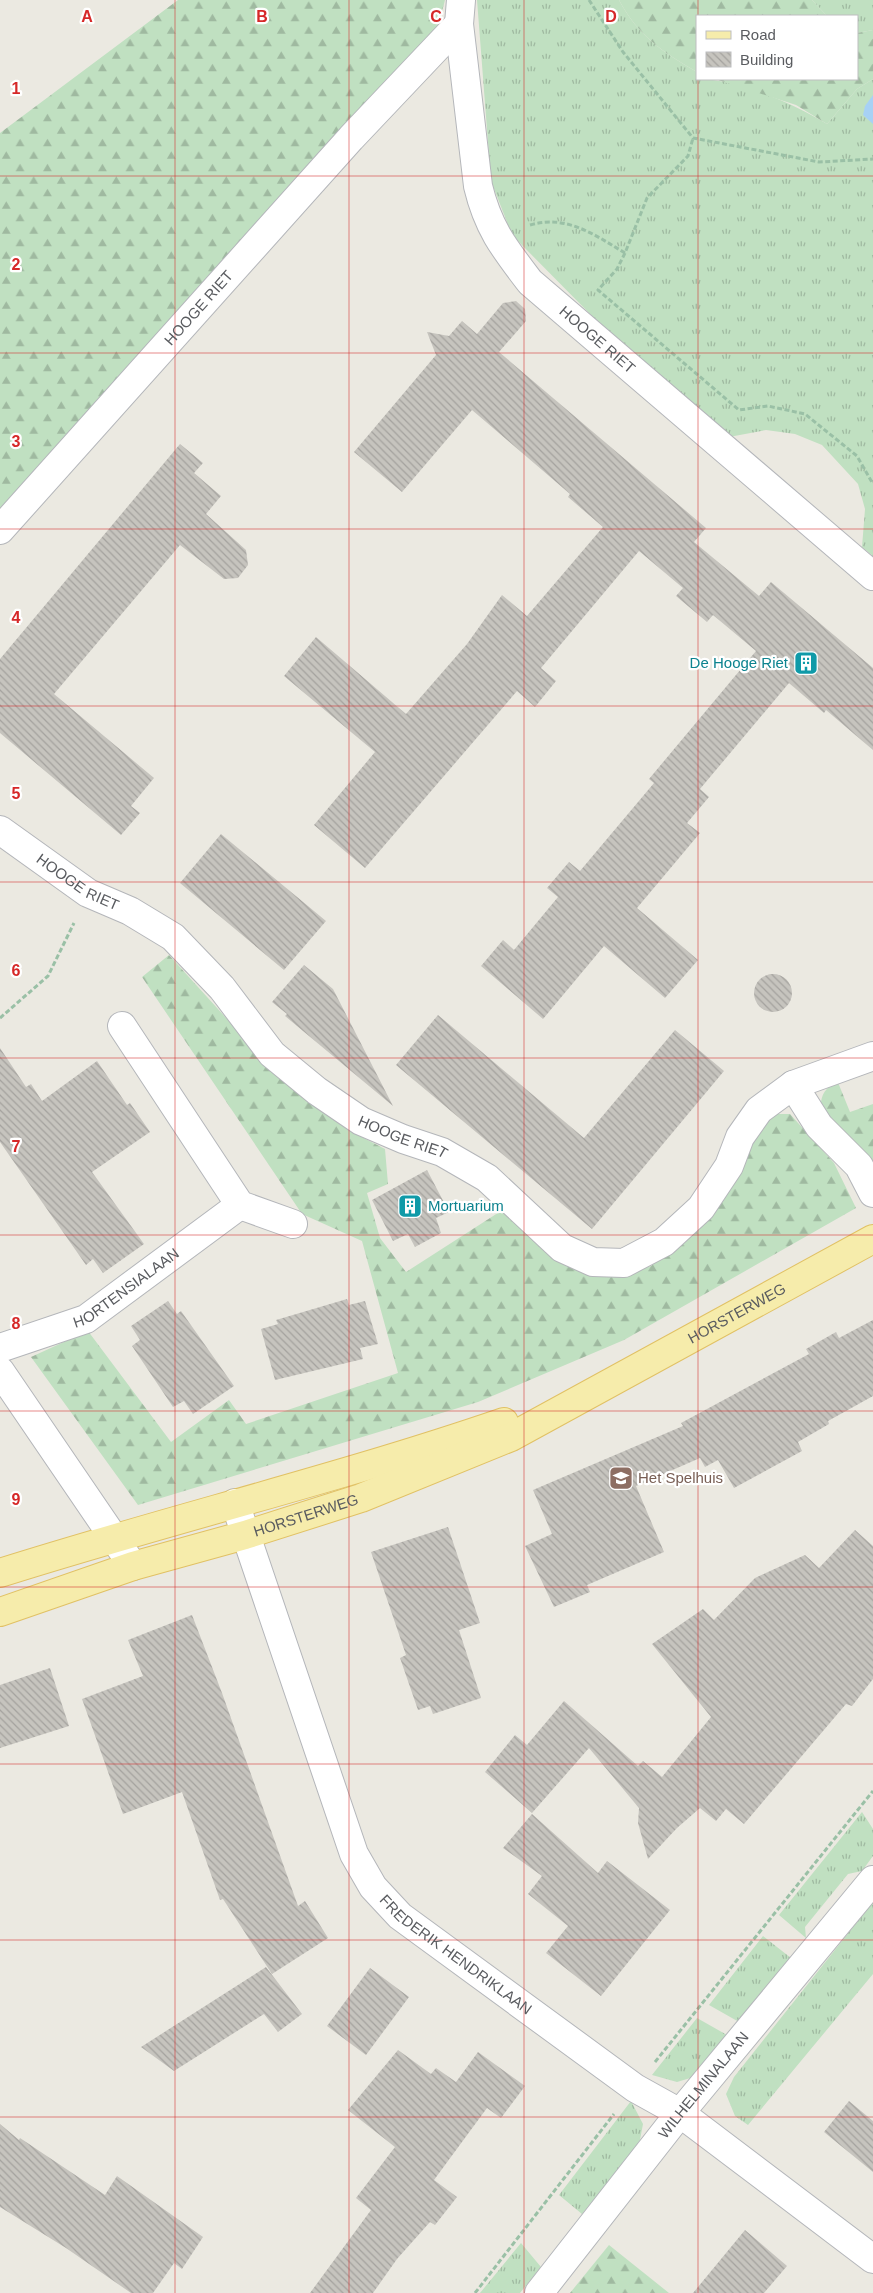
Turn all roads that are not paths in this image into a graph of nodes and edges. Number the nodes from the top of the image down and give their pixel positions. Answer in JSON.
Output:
{"nodes":[{"id":1,"x":460,"y":12,"type":"edge"},
{"id":2,"x":0,"y":530,"type":"edge"},
{"id":3,"x":873,"y":576,"type":"edge"},
{"id":4,"x":0,"y":830,"type":"edge"},
{"id":5,"x":122,"y":1026,"type":"dead end"},
{"id":6,"x":873,"y":1056,"type":"edge"},
{"id":7,"x":793,"y":1085,"type":"junction"},
{"id":8,"x":873,"y":1194,"type":"edge"},
{"id":9,"x":240,"y":1205,"type":"junction"},
{"id":10,"x":293,"y":1224,"type":"dead end"},
{"id":11,"x":873,"y":1239,"type":"edge"},
{"id":12,"x":0,"y":1348,"type":"edge"},
{"id":13,"x":0,"y":1371,"type":"edge"},
{"id":14,"x":600,"y":1389,"type":"junction"},
{"id":15,"x":235,"y":1503,"type":"junction"},
{"id":16,"x":245,"y":1535,"type":"junction"},
{"id":17,"x":113,"y":1538,"type":"junction"},
{"id":18,"x":133,"y":1566,"type":"junction"},
{"id":19,"x":0,"y":1574,"type":"edge"},
{"id":20,"x":0,"y":1612,"type":"edge"},
{"id":21,"x":873,"y":1880,"type":"edge"},
{"id":22,"x":680,"y":2114,"type":"junction"},
{"id":23,"x":873,"y":2259,"type":"edge"},
{"id":24,"x":539,"y":2293,"type":"edge"}],
"edges":[{"from":1,"to":2,"type":"street","name":"HOOGE RIET"},
{"from":1,"to":3,"type":"street","name":"HOOGE RIET"},
{"from":4,"to":7,"type":"street","name":"HOOGE RIET"},
{"from":5,"to":9,"type":"street"},
{"from":6,"to":7,"type":"street","name":"HOOGE RIET"},
{"from":7,"to":8,"type":"street"},
{"from":9,"to":10,"type":"street"},
{"from":9,"to":12,"type":"street","name":"HORTENSIALAAN"},
{"from":11,"to":14,"type":"main road","name":"HORSTERWEG"},
{"from":13,"to":17,"type":"street"},
{"from":14,"to":15,"type":"main road","name":"HORSTERWEG"},
{"from":14,"to":16,"type":"main road","name":"HORSTERWEG"},
{"from":15,"to":16,"type":"street","name":"FREDERIK HENDRIKLAAN"},
{"from":15,"to":17,"type":"main road","name":"HORSTERWEG"},
{"from":16,"to":18,"type":"main road","name":"HORSTERWEG"},
{"from":16,"to":22,"type":"street","name":"FREDERIK HENDRIKLAAN"},
{"from":17,"to":18,"type":"street"},
{"from":17,"to":19,"type":"main road","name":"HORSTERWEG"},
{"from":18,"to":20,"type":"main road","name":"HORSTERWEG"},
{"from":21,"to":22,"type":"street","name":"WILHELMINALAAN"},
{"from":22,"to":23,"type":"street","name":"FREDERIK HENDRIKLAAN"},
{"from":22,"to":24,"type":"street","name":"WILHELMINALAAN"}]}
